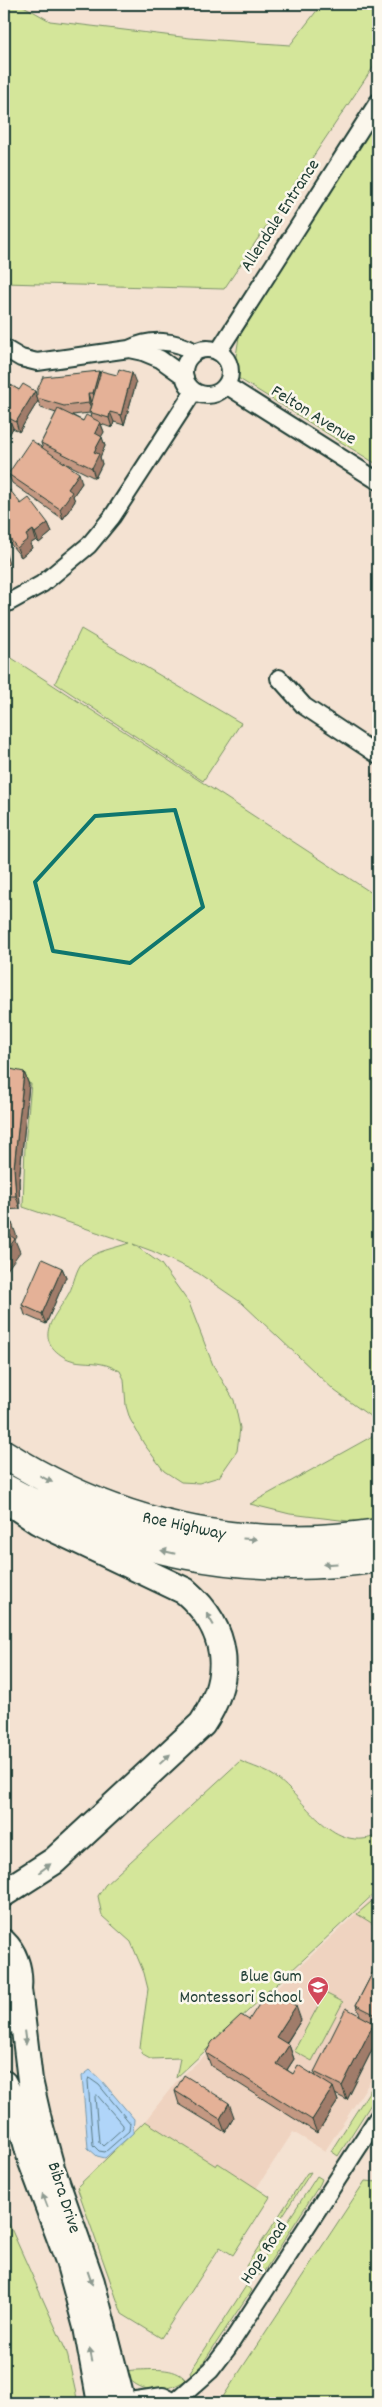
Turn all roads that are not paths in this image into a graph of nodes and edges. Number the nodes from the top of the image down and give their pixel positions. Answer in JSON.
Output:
{"nodes":[{"id":1,"x":378,"y":102,"type":"edge"},
{"id":2,"x":4,"y":348,"type":"edge"},
{"id":3,"x":129,"y":349,"type":"junction"},
{"id":4,"x":195,"y":352,"type":"junction"},
{"id":5,"x":218,"y":352,"type":"junction"},
{"id":6,"x":185,"y":377,"type":"junction"},
{"id":7,"x":226,"y":385,"type":"junction"},
{"id":8,"x":194,"y":391,"type":"junction"},
{"id":9,"x":378,"y":481,"type":"edge"},
{"id":10,"x":4,"y":606,"type":"edge"},
{"id":11,"x":279,"y":678,"type":"dead end"},
{"id":12,"x":378,"y":755,"type":"edge"},
{"id":13,"x":4,"y":1454,"type":"edge"},
{"id":14,"x":4,"y":1488,"type":"edge"},
{"id":15,"x":4,"y":1498,"type":"edge"},
{"id":16,"x":378,"y":1533,"type":"edge"},
{"id":17,"x":378,"y":1558,"type":"edge"},
{"id":18,"x":4,"y":1893,"type":"edge"},
{"id":19,"x":4,"y":1942,"type":"edge"},
{"id":20,"x":20,"y":1989,"type":"junction"},
{"id":21,"x":4,"y":2023,"type":"edge"},
{"id":22,"x":4,"y":2083,"type":"edge"},
{"id":23,"x":378,"y":2117,"type":"edge"},
{"id":24,"x":174,"y":2402,"type":"edge"},
{"id":25,"x":116,"y":2403,"type":"edge"}],
"edges":[{"from":1,"to":5,"type":"street","name":"Allendale Entrance"},
{"from":2,"to":3,"type":"street"},
{"from":3,"to":4,"type":"street"},
{"from":3,"to":6,"type":"street"},
{"from":4,"to":5,"type":"street"},
{"from":4,"to":6,"type":"street"},
{"from":5,"to":7,"type":"street"},
{"from":6,"to":8,"type":"street"},
{"from":7,"to":8,"type":"street"},
{"from":7,"to":9,"type":"street","name":"Felton Avenue"},
{"from":8,"to":10,"type":"street"},
{"from":11,"to":12,"type":"street"},
{"from":13,"to":16,"type":"highway","name":"Roe Highway","one_way":true},
{"from":17,"to":14,"type":"highway","name":"Roe Highway","one_way":true},
{"from":18,"to":15,"type":"main road","one_way":true},
{"from":19,"to":20,"type":"street","name":"Bibra Drive"},
{"from":20,"to":21,"type":"street"},
{"from":20,"to":25,"type":"street","name":"Bibra Drive","one_way":true},
{"from":25,"to":22,"type":"street","name":"Bibra Drive","one_way":true},
{"from":23,"to":24,"type":"street","name":"Hope Road"},
{"from":24,"to":25,"type":"street","name":"Hope Road"}]}
